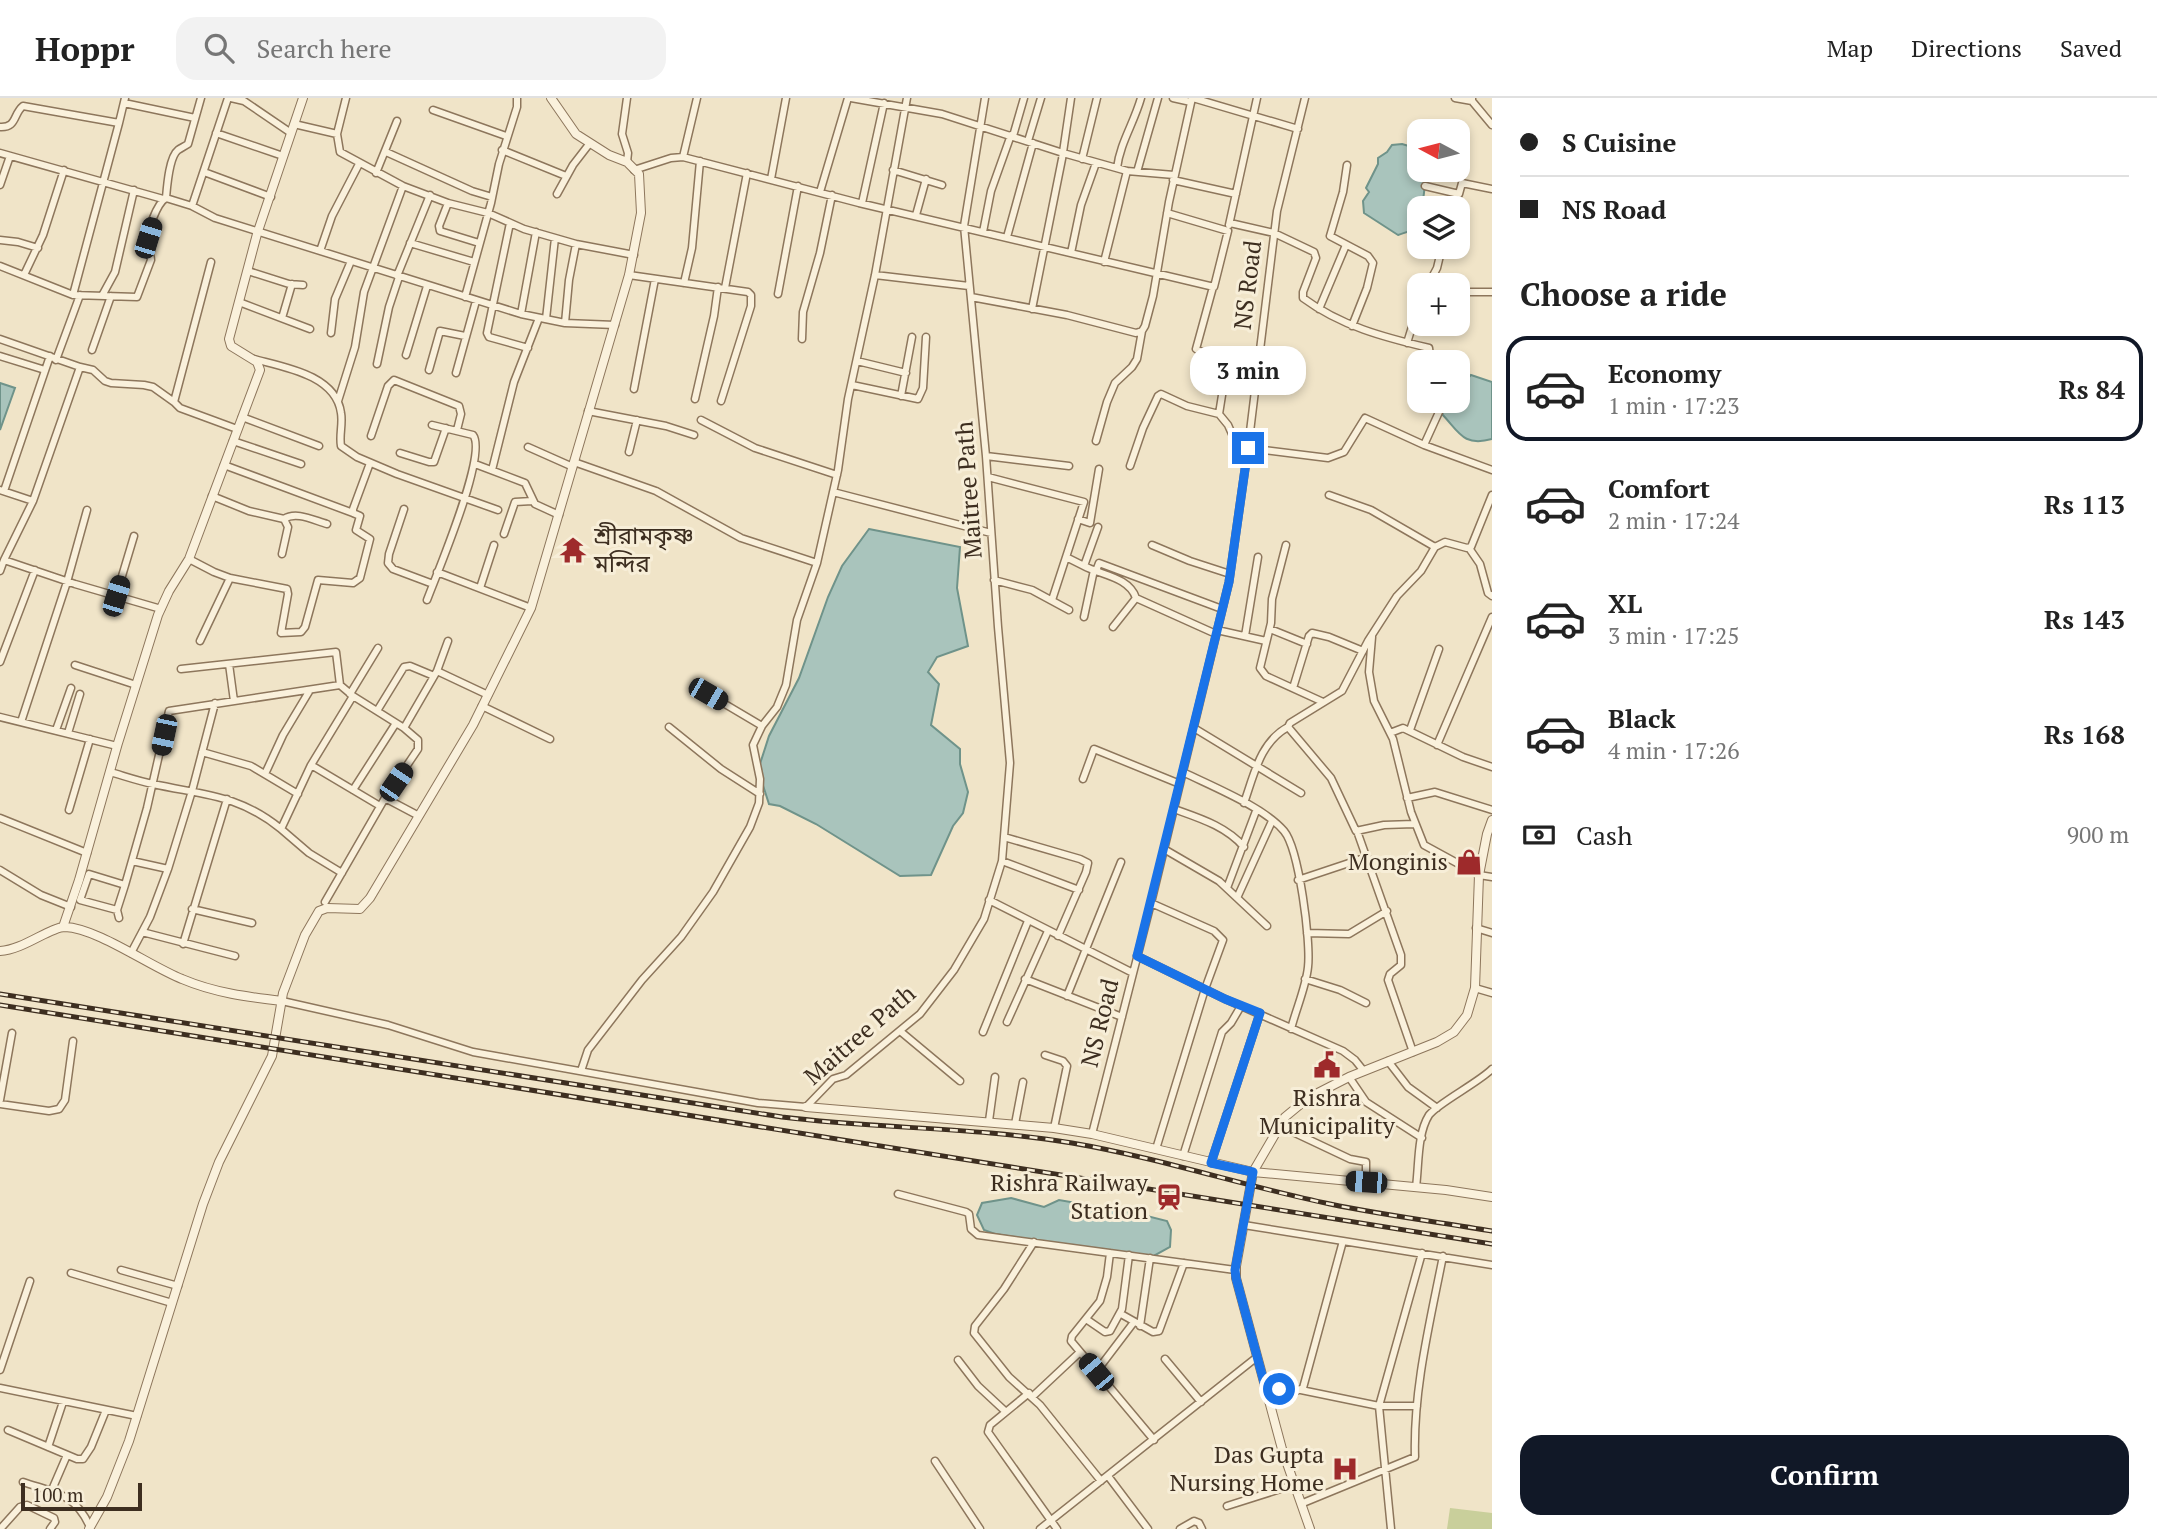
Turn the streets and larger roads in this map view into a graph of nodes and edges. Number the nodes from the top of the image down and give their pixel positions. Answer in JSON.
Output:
{"nodes":[{"id":1,"x":201,"y":98,"type":"edge"},
{"id":2,"x":230,"y":98,"type":"edge"},
{"id":3,"x":303,"y":98,"type":"edge"},
{"id":4,"x":346,"y":98,"type":"edge"},
{"id":5,"x":517,"y":98,"type":"edge"},
{"id":6,"x":551,"y":98,"type":"edge"},
{"id":7,"x":626,"y":98,"type":"edge"},
{"id":8,"x":697,"y":98,"type":"edge"},
{"id":9,"x":786,"y":98,"type":"edge"},
{"id":10,"x":850,"y":98,"type":"edge"},
{"id":11,"x":907,"y":98,"type":"edge"},
{"id":12,"x":985,"y":98,"type":"edge"},
{"id":13,"x":1024,"y":98,"type":"edge"},
{"id":14,"x":1041,"y":98,"type":"edge"},
{"id":15,"x":1071,"y":98,"type":"edge"},
{"id":16,"x":1097,"y":98,"type":"edge"},
{"id":17,"x":1140,"y":98,"type":"edge"},
{"id":18,"x":1158,"y":98,"type":"edge"},
{"id":19,"x":1173,"y":98,"type":"edge"},
{"id":20,"x":1257,"y":98,"type":"edge"},
{"id":21,"x":1305,"y":98,"type":"edge"},
{"id":22,"x":1455,"y":98,"type":"edge"},
{"id":23,"x":1192,"y":99,"type":"edge"},
{"id":24,"x":1472,"y":100,"type":"edge"},
{"id":25,"x":125,"y":101,"type":"edge"},
{"id":26,"x":884,"y":103,"type":"junction"},
{"id":27,"x":906,"y":107,"type":"junction"},
{"id":28,"x":433,"y":110,"type":"dead end"},
{"id":29,"x":1254,"y":117,"type":"junction"},
{"id":30,"x":195,"y":118,"type":"junction"},
{"id":31,"x":397,"y":121,"type":"dead end"},
{"id":32,"x":119,"y":123,"type":"junction"},
{"id":33,"x":1492,"y":125,"type":"edge"},
{"id":34,"x":0,"y":127,"type":"edge"},
{"id":35,"x":981,"y":127,"type":"junction"},
{"id":36,"x":293,"y":128,"type":"junction"},
{"id":37,"x":1298,"y":129,"type":"junction"},
{"id":38,"x":216,"y":133,"type":"junction"},
{"id":39,"x":337,"y":134,"type":"junction"},
{"id":40,"x":506,"y":136,"type":"junction"},
{"id":41,"x":1012,"y":136,"type":"junction"},
{"id":42,"x":1030,"y":142,"type":"junction"},
{"id":43,"x":590,"y":143,"type":"junction"},
{"id":44,"x":502,"y":150,"type":"junction"},
{"id":45,"x":386,"y":152,"type":"junction"},
{"id":46,"x":0,"y":153,"type":"edge"},
{"id":47,"x":1063,"y":153,"type":"junction"},
{"id":48,"x":10,"y":156,"type":"junction"},
{"id":49,"x":283,"y":156,"type":"junction"},
{"id":50,"x":683,"y":157,"type":"junction"},
{"id":51,"x":1082,"y":159,"type":"junction"},
{"id":52,"x":701,"y":161,"type":"junction"},
{"id":53,"x":627,"y":162,"type":"junction"},
{"id":54,"x":359,"y":163,"type":"junction"},
{"id":55,"x":1096,"y":163,"type":"junction"},
{"id":56,"x":1347,"y":165,"type":"dead end"},
{"id":57,"x":1117,"y":168,"type":"junction"},
{"id":58,"x":64,"y":170,"type":"junction"},
{"id":59,"x":634,"y":170,"type":"junction"},
{"id":60,"x":893,"y":170,"type":"junction"},
{"id":61,"x":1127,"y":171,"type":"junction"},
{"id":62,"x":204,"y":172,"type":"junction"},
{"id":63,"x":1137,"y":172,"type":"junction"},
{"id":64,"x":376,"y":173,"type":"junction"},
{"id":65,"x":747,"y":173,"type":"junction"},
{"id":66,"x":566,"y":177,"type":"junction"},
{"id":67,"x":1174,"y":178,"type":"junction"},
{"id":68,"x":771,"y":179,"type":"junction"},
{"id":69,"x":926,"y":179,"type":"junction"},
{"id":70,"x":105,"y":181,"type":"junction"},
{"id":71,"x":0,"y":185,"type":"edge"},
{"id":72,"x":942,"y":185,"type":"dead end"},
{"id":73,"x":403,"y":186,"type":"junction"},
{"id":74,"x":797,"y":186,"type":"junction"},
{"id":75,"x":1425,"y":186,"type":"dead end"},
{"id":76,"x":1492,"y":189,"type":"edge"},
{"id":77,"x":134,"y":190,"type":"junction"},
{"id":78,"x":820,"y":192,"type":"junction"},
{"id":79,"x":557,"y":194,"type":"dead end"},
{"id":80,"x":1236,"y":194,"type":"junction"},
{"id":81,"x":430,"y":195,"type":"junction"},
{"id":82,"x":832,"y":195,"type":"junction"},
{"id":83,"x":271,"y":197,"type":"junction"},
{"id":84,"x":492,"y":197,"type":"junction"},
{"id":85,"x":164,"y":199,"type":"junction"},
{"id":86,"x":448,"y":203,"type":"junction"},
{"id":87,"x":862,"y":203,"type":"junction"},
{"id":88,"x":192,"y":206,"type":"junction"},
{"id":89,"x":886,"y":208,"type":"junction"},
{"id":90,"x":488,"y":213,"type":"junction"},
{"id":91,"x":1167,"y":213,"type":"junction"},
{"id":92,"x":916,"y":215,"type":"junction"},
{"id":93,"x":510,"y":223,"type":"junction"},
{"id":94,"x":964,"y":226,"type":"junction"},
{"id":95,"x":1229,"y":227,"type":"junction"},
{"id":96,"x":259,"y":230,"type":"junction"},
{"id":97,"x":536,"y":232,"type":"junction"},
{"id":98,"x":983,"y":232,"type":"junction"},
{"id":99,"x":1274,"y":233,"type":"junction"},
{"id":100,"x":555,"y":237,"type":"junction"},
{"id":101,"x":1007,"y":237,"type":"junction"},
{"id":102,"x":0,"y":240,"type":"edge"},
{"id":103,"x":410,"y":243,"type":"junction"},
{"id":104,"x":479,"y":243,"type":"junction"},
{"id":105,"x":576,"y":244,"type":"junction"},
{"id":106,"x":1045,"y":245,"type":"junction"},
{"id":107,"x":1346,"y":245,"type":"junction"},
{"id":108,"x":38,"y":248,"type":"junction"},
{"id":109,"x":320,"y":251,"type":"junction"},
{"id":110,"x":1071,"y":253,"type":"junction"},
{"id":111,"x":634,"y":255,"type":"junction"},
{"id":112,"x":351,"y":261,"type":"junction"},
{"id":113,"x":211,"y":262,"type":"dead end"},
{"id":114,"x":474,"y":262,"type":"junction"},
{"id":115,"x":1104,"y":262,"type":"junction"},
{"id":116,"x":0,"y":266,"type":"edge"},
{"id":117,"x":373,"y":268,"type":"junction"},
{"id":118,"x":248,"y":271,"type":"junction"},
{"id":119,"x":1156,"y":274,"type":"junction"},
{"id":120,"x":24,"y":275,"type":"junction"},
{"id":121,"x":629,"y":275,"type":"junction"},
{"id":122,"x":875,"y":275,"type":"junction"},
{"id":123,"x":398,"y":277,"type":"junction"},
{"id":124,"x":655,"y":279,"type":"junction"},
{"id":125,"x":684,"y":283,"type":"junction"},
{"id":126,"x":292,"y":284,"type":"junction"},
{"id":127,"x":303,"y":285,"type":"dead end"},
{"id":128,"x":427,"y":285,"type":"junction"},
{"id":129,"x":969,"y":286,"type":"junction"},
{"id":130,"x":1213,"y":287,"type":"junction"},
{"id":131,"x":721,"y":288,"type":"junction"},
{"id":132,"x":1470,"y":292,"type":"edge"},
{"id":133,"x":1492,"y":292,"type":"edge"},
{"id":134,"x":103,"y":294,"type":"junction"},
{"id":135,"x":778,"y":294,"type":"dead end"},
{"id":136,"x":76,"y":295,"type":"junction"},
{"id":137,"x":111,"y":296,"type":"junction"},
{"id":138,"x":465,"y":297,"type":"junction"},
{"id":139,"x":971,"y":298,"type":"junction"},
{"id":140,"x":476,"y":301,"type":"junction"},
{"id":141,"x":239,"y":302,"type":"junction"},
{"id":142,"x":492,"y":306,"type":"junction"},
{"id":143,"x":1032,"y":309,"type":"junction"},
{"id":144,"x":1319,"y":309,"type":"junction"},
{"id":145,"x":521,"y":314,"type":"junction"},
{"id":146,"x":282,"y":318,"type":"junction"},
{"id":147,"x":542,"y":319,"type":"junction"},
{"id":148,"x":565,"y":323,"type":"junction"},
{"id":149,"x":615,"y":325,"type":"junction"},
{"id":150,"x":1352,"y":326,"type":"junction"},
{"id":151,"x":310,"y":329,"type":"dead end"},
{"id":152,"x":1142,"y":331,"type":"junction"},
{"id":153,"x":331,"y":333,"type":"dead end"},
{"id":154,"x":1409,"y":336,"type":"edge"},
{"id":155,"x":465,"y":337,"type":"junction"},
{"id":156,"x":912,"y":337,"type":"dead end"},
{"id":157,"x":926,"y":337,"type":"dead end"},
{"id":158,"x":0,"y":339,"type":"edge"},
{"id":159,"x":802,"y":339,"type":"dead end"},
{"id":160,"x":1407,"y":344,"type":"junction"},
{"id":161,"x":528,"y":348,"type":"junction"},
{"id":162,"x":92,"y":350,"type":"dead end"},
{"id":163,"x":1429,"y":350,"type":"edge"},
{"id":164,"x":406,"y":355,"type":"dead end"},
{"id":165,"x":0,"y":356,"type":"edge"},
{"id":166,"x":53,"y":358,"type":"junction"},
{"id":167,"x":252,"y":359,"type":"junction"},
{"id":168,"x":857,"y":361,"type":"junction"},
{"id":169,"x":377,"y":364,"type":"dead end"},
{"id":170,"x":80,"y":366,"type":"junction"},
{"id":171,"x":45,"y":370,"type":"junction"},
{"id":172,"x":429,"y":370,"type":"dead end"},
{"id":173,"x":456,"y":373,"type":"dead end"},
{"id":174,"x":906,"y":373,"type":"junction"},
{"id":175,"x":852,"y":384,"type":"junction"},
{"id":176,"x":634,"y":389,"type":"dead end"},
{"id":177,"x":901,"y":396,"type":"junction"},
{"id":178,"x":695,"y":399,"type":"dead end"},
{"id":179,"x":338,"y":401,"type":"junction"},
{"id":180,"x":721,"y":401,"type":"dead end"},
{"id":181,"x":174,"y":402,"type":"junction"},
{"id":182,"x":588,"y":411,"type":"junction"},
{"id":183,"x":1439,"y":413,"type":"edge"},
{"id":184,"x":1219,"y":414,"type":"junction"},
{"id":185,"x":242,"y":417,"type":"junction"},
{"id":186,"x":637,"y":420,"type":"junction"},
{"id":187,"x":701,"y":421,"type":"dead end"},
{"id":188,"x":432,"y":425,"type":"dead end"},
{"id":189,"x":446,"y":428,"type":"junction"},
{"id":190,"x":237,"y":429,"type":"junction"},
{"id":191,"x":457,"y":430,"type":"junction"},
{"id":192,"x":694,"y":435,"type":"dead end"},
{"id":193,"x":372,"y":436,"type":"dead end"},
{"id":194,"x":233,"y":441,"type":"junction"},
{"id":195,"x":1096,"y":441,"type":"dead end"},
{"id":196,"x":1424,"y":445,"type":"junction"},
{"id":197,"x":319,"y":446,"type":"dead end"},
{"id":198,"x":528,"y":447,"type":"dead end"},
{"id":199,"x":1248,"y":448,"type":"junction"},
{"id":200,"x":629,"y":452,"type":"dead end"},
{"id":201,"x":400,"y":453,"type":"dead end"},
{"id":202,"x":986,"y":456,"type":"junction"},
{"id":203,"x":370,"y":463,"type":"junction"},
{"id":204,"x":224,"y":464,"type":"junction"},
{"id":205,"x":301,"y":464,"type":"dead end"},
{"id":206,"x":475,"y":464,"type":"junction"},
{"id":207,"x":573,"y":464,"type":"junction"},
{"id":208,"x":1069,"y":466,"type":"dead end"},
{"id":209,"x":1130,"y":466,"type":"dead end"},
{"id":210,"x":1099,"y":469,"type":"dead end"},
{"id":211,"x":492,"y":470,"type":"junction"},
{"id":212,"x":1492,"y":470,"type":"edge"},
{"id":213,"x":837,"y":475,"type":"junction"},
{"id":214,"x":988,"y":477,"type":"junction"},
{"id":215,"x":2,"y":490,"type":"edge"},
{"id":216,"x":833,"y":492,"type":"junction"},
{"id":217,"x":1329,"y":495,"type":"dead end"},
{"id":218,"x":1492,"y":495,"type":"edge"},
{"id":219,"x":212,"y":496,"type":"junction"},
{"id":220,"x":465,"y":498,"type":"junction"},
{"id":221,"x":33,"y":501,"type":"junction"},
{"id":222,"x":532,"y":501,"type":"junction"},
{"id":223,"x":404,"y":509,"type":"dead end"},
{"id":224,"x":499,"y":509,"type":"dead end"},
{"id":225,"x":87,"y":510,"type":"dead end"},
{"id":226,"x":353,"y":513,"type":"junction"},
{"id":227,"x":559,"y":515,"type":"junction"},
{"id":228,"x":284,"y":519,"type":"junction"},
{"id":229,"x":1078,"y":519,"type":"junction"},
{"id":230,"x":327,"y":524,"type":"dead end"},
{"id":231,"x":1098,"y":527,"type":"dead end"},
{"id":232,"x":991,"y":533,"type":"junction"},
{"id":233,"x":504,"y":534,"type":"dead end"},
{"id":234,"x":134,"y":536,"type":"dead end"},
{"id":235,"x":495,"y":545,"type":"dead end"},
{"id":236,"x":1152,"y":545,"type":"dead end"},
{"id":237,"x":1286,"y":545,"type":"dead end"},
{"id":238,"x":1435,"y":547,"type":"junction"},
{"id":239,"x":1469,"y":548,"type":"junction"},
{"id":240,"x":282,"y":554,"type":"dead end"},
{"id":241,"x":1066,"y":557,"type":"junction"},
{"id":242,"x":1258,"y":557,"type":"dead end"},
{"id":243,"x":188,"y":559,"type":"junction"},
{"id":244,"x":4,"y":560,"type":"junction"},
{"id":245,"x":817,"y":562,"type":"junction"},
{"id":246,"x":1084,"y":566,"type":"junction"},
{"id":247,"x":35,"y":570,"type":"junction"},
{"id":248,"x":0,"y":571,"type":"edge"},
{"id":249,"x":1095,"y":571,"type":"junction"},
{"id":250,"x":437,"y":572,"type":"junction"},
{"id":251,"x":1230,"y":574,"type":"junction"},
{"id":252,"x":230,"y":578,"type":"junction"},
{"id":253,"x":994,"y":580,"type":"junction"},
{"id":254,"x":67,"y":582,"type":"junction"},
{"id":255,"x":433,"y":584,"type":"junction"},
{"id":256,"x":480,"y":587,"type":"junction"},
{"id":257,"x":116,"y":596,"type":"junction"},
{"id":258,"x":1492,"y":596,"type":"edge"},
{"id":259,"x":1136,"y":598,"type":"junction"},
{"id":260,"x":428,"y":600,"type":"dead end"},
{"id":261,"x":1052,"y":600,"type":"junction"},
{"id":262,"x":531,"y":608,"type":"junction"},
{"id":263,"x":1222,"y":608,"type":"junction"},
{"id":264,"x":161,"y":609,"type":"junction"},
{"id":265,"x":1069,"y":610,"type":"dead end"},
{"id":266,"x":1084,"y":617,"type":"dead end"},
{"id":267,"x":1492,"y":617,"type":"edge"},
{"id":268,"x":1113,"y":627,"type":"dead end"},
{"id":269,"x":1270,"y":629,"type":"junction"},
{"id":270,"x":1217,"y":632,"type":"junction"},
{"id":271,"x":1372,"y":635,"type":"junction"},
{"id":272,"x":1245,"y":636,"type":"junction"},
{"id":273,"x":201,"y":641,"type":"dead end"},
{"id":274,"x":1266,"y":641,"type":"junction"},
{"id":275,"x":448,"y":642,"type":"dead end"},
{"id":276,"x":1307,"y":644,"type":"junction"},
{"id":277,"x":378,"y":648,"type":"dead end"},
{"id":278,"x":1438,"y":649,"type":"dead end"},
{"id":279,"x":1363,"y":651,"type":"junction"},
{"id":280,"x":0,"y":662,"type":"edge"},
{"id":281,"x":229,"y":664,"type":"junction"},
{"id":282,"x":75,"y":665,"type":"dead end"},
{"id":283,"x":181,"y":669,"type":"dead end"},
{"id":284,"x":435,"y":674,"type":"junction"},
{"id":285,"x":136,"y":685,"type":"junction"},
{"id":286,"x":340,"y":685,"type":"junction"},
{"id":287,"x":71,"y":688,"type":"dead end"},
{"id":288,"x":1293,"y":688,"type":"junction"},
{"id":289,"x":310,"y":690,"type":"junction"},
{"id":290,"x":80,"y":694,"type":"dead end"},
{"id":291,"x":708,"y":694,"type":"dead end"},
{"id":292,"x":352,"y":695,"type":"junction"},
{"id":293,"x":488,"y":695,"type":"junction"},
{"id":294,"x":234,"y":701,"type":"junction"},
{"id":295,"x":215,"y":702,"type":"junction"},
{"id":296,"x":1323,"y":702,"type":"junction"},
{"id":297,"x":482,"y":706,"type":"junction"},
{"id":298,"x":377,"y":711,"type":"junction"},
{"id":299,"x":0,"y":717,"type":"edge"},
{"id":300,"x":21,"y":722,"type":"junction"},
{"id":301,"x":396,"y":723,"type":"junction"},
{"id":302,"x":762,"y":726,"type":"junction"},
{"id":303,"x":669,"y":727,"type":"dead end"},
{"id":304,"x":1288,"y":727,"type":"junction"},
{"id":305,"x":404,"y":728,"type":"junction"},
{"id":306,"x":1194,"y":728,"type":"junction"},
{"id":307,"x":56,"y":730,"type":"junction"},
{"id":308,"x":1410,"y":730,"type":"junction"},
{"id":309,"x":68,"y":733,"type":"junction"},
{"id":310,"x":1390,"y":733,"type":"junction"},
{"id":311,"x":90,"y":739,"type":"junction"},
{"id":312,"x":550,"y":739,"type":"dead end"},
{"id":313,"x":1437,"y":744,"type":"junction"},
{"id":314,"x":117,"y":746,"type":"junction"},
{"id":315,"x":202,"y":752,"type":"junction"},
{"id":316,"x":311,"y":765,"type":"junction"},
{"id":317,"x":1257,"y":766,"type":"junction"},
{"id":318,"x":1492,"y":767,"type":"edge"},
{"id":319,"x":110,"y":772,"type":"junction"},
{"id":320,"x":1183,"y":772,"type":"junction"},
{"id":321,"x":265,"y":774,"type":"junction"},
{"id":322,"x":1083,"y":779,"type":"dead end"},
{"id":323,"x":153,"y":784,"type":"junction"},
{"id":324,"x":1180,"y":784,"type":"junction"},
{"id":325,"x":353,"y":790,"type":"junction"},
{"id":326,"x":192,"y":791,"type":"junction"},
{"id":327,"x":1301,"y":793,"type":"dead end"},
{"id":328,"x":298,"y":794,"type":"junction"},
{"id":329,"x":760,"y":794,"type":"junction"},
{"id":330,"x":385,"y":798,"type":"junction"},
{"id":331,"x":1407,"y":798,"type":"junction"},
{"id":332,"x":227,"y":799,"type":"junction"},
{"id":333,"x":1244,"y":803,"type":"junction"},
{"id":334,"x":380,"y":806,"type":"junction"},
{"id":335,"x":1174,"y":809,"type":"junction"},
{"id":336,"x":69,"y":810,"type":"dead end"},
{"id":337,"x":1492,"y":810,"type":"edge"},
{"id":338,"x":1256,"y":811,"type":"junction"},
{"id":339,"x":419,"y":816,"type":"junction"},
{"id":340,"x":0,"y":818,"type":"edge"},
{"id":341,"x":1492,"y":820,"type":"edge"},
{"id":342,"x":1272,"y":821,"type":"junction"},
{"id":343,"x":1414,"y":824,"type":"junction"},
{"id":344,"x":281,"y":829,"type":"junction"},
{"id":345,"x":1357,"y":831,"type":"junction"},
{"id":346,"x":1004,"y":837,"type":"junction"},
{"id":347,"x":1244,"y":847,"type":"junction"},
{"id":348,"x":1164,"y":849,"type":"junction"},
{"id":349,"x":88,"y":853,"type":"junction"},
{"id":350,"x":1367,"y":857,"type":"junction"},
{"id":351,"x":132,"y":861,"type":"junction"},
{"id":352,"x":1002,"y":861,"type":"junction"},
{"id":353,"x":1121,"y":862,"type":"dead end"},
{"id":354,"x":168,"y":869,"type":"junction"},
{"id":355,"x":0,"y":870,"type":"edge"},
{"id":356,"x":342,"y":873,"type":"junction"},
{"id":357,"x":1479,"y":875,"type":"junction"},
{"id":358,"x":1492,"y":877,"type":"edge"},
{"id":359,"x":1298,"y":880,"type":"junction"},
{"id":360,"x":125,"y":884,"type":"junction"},
{"id":361,"x":1227,"y":888,"type":"junction"},
{"id":362,"x":1079,"y":890,"type":"junction"},
{"id":363,"x":1237,"y":898,"type":"junction"},
{"id":364,"x":989,"y":900,"type":"junction"},
{"id":365,"x":325,"y":902,"type":"dead end"},
{"id":366,"x":1151,"y":903,"type":"junction"},
{"id":367,"x":71,"y":907,"type":"junction"},
{"id":368,"x":192,"y":909,"type":"junction"},
{"id":369,"x":1387,"y":911,"type":"junction"},
{"id":370,"x":1028,"y":921,"type":"junction"},
{"id":371,"x":252,"y":923,"type":"dead end"},
{"id":372,"x":1266,"y":926,"type":"dead end"},
{"id":373,"x":63,"y":927,"type":"junction"},
{"id":374,"x":1476,"y":929,"type":"junction"},
{"id":375,"x":1048,"y":931,"type":"junction"},
{"id":376,"x":142,"y":932,"type":"junction"},
{"id":377,"x":1307,"y":933,"type":"junction"},
{"id":378,"x":1492,"y":933,"type":"edge"},
{"id":379,"x":1058,"y":936,"type":"junction"},
{"id":380,"x":183,"y":944,"type":"junction"},
{"id":381,"x":1086,"y":950,"type":"junction"},
{"id":382,"x":0,"y":951,"type":"edge"},
{"id":383,"x":131,"y":953,"type":"junction"},
{"id":384,"x":235,"y":956,"type":"dead end"},
{"id":385,"x":1137,"y":956,"type":"junction"},
{"id":386,"x":1133,"y":973,"type":"junction"},
{"id":387,"x":1025,"y":979,"type":"junction"},
{"id":388,"x":1305,"y":979,"type":"junction"},
{"id":389,"x":1475,"y":988,"type":"junction"},
{"id":390,"x":1205,"y":989,"type":"junction"},
{"id":391,"x":1492,"y":993,"type":"edge"},
{"id":392,"x":1067,"y":996,"type":"junction"},
{"id":393,"x":282,"y":1001,"type":"junction"},
{"id":394,"x":1366,"y":1003,"type":"dead end"},
{"id":395,"x":1241,"y":1006,"type":"junction"},
{"id":396,"x":1260,"y":1013,"type":"junction"},
{"id":397,"x":1122,"y":1017,"type":"junction"},
{"id":398,"x":1007,"y":1022,"type":"dead end"},
{"id":399,"x":1291,"y":1029,"type":"junction"},
{"id":400,"x":900,"y":1031,"type":"junction"},
{"id":401,"x":983,"y":1032,"type":"dead end"},
{"id":402,"x":12,"y":1033,"type":"dead end"},
{"id":403,"x":74,"y":1041,"type":"dead end"},
{"id":404,"x":1413,"y":1052,"type":"junction"},
{"id":405,"x":1045,"y":1055,"type":"dead end"},
{"id":406,"x":1388,"y":1061,"type":"junction"},
{"id":407,"x":1492,"y":1069,"type":"edge"},
{"id":408,"x":1363,"y":1070,"type":"junction"},
{"id":409,"x":581,"y":1071,"type":"junction"},
{"id":410,"x":995,"y":1077,"type":"dead end"},
{"id":411,"x":1349,"y":1077,"type":"junction"},
{"id":412,"x":960,"y":1081,"type":"dead end"},
{"id":413,"x":1023,"y":1082,"type":"dead end"},
{"id":414,"x":0,"y":1102,"type":"edge"},
{"id":415,"x":806,"y":1107,"type":"junction"},
{"id":416,"x":1437,"y":1108,"type":"junction"},
{"id":417,"x":989,"y":1121,"type":"junction"},
{"id":418,"x":1015,"y":1124,"type":"junction"},
{"id":419,"x":1278,"y":1125,"type":"junction"},
{"id":420,"x":1054,"y":1128,"type":"junction"},
{"id":421,"x":1092,"y":1135,"type":"junction"},
{"id":422,"x":1422,"y":1138,"type":"junction"},
{"id":423,"x":1156,"y":1149,"type":"junction"},
{"id":424,"x":1183,"y":1156,"type":"junction"},
{"id":425,"x":1211,"y":1163,"type":"junction"},
{"id":426,"x":1253,"y":1172,"type":"junction"},
{"id":427,"x":1366,"y":1182,"type":"junction"},
{"id":428,"x":1492,"y":1186,"type":"edge"},
{"id":429,"x":1416,"y":1187,"type":"junction"},
{"id":430,"x":898,"y":1194,"type":"dead end"},
{"id":431,"x":1490,"y":1197,"type":"edge"},
{"id":432,"x":1244,"y":1225,"type":"junction"},
{"id":433,"x":1343,"y":1241,"type":"junction"},
{"id":434,"x":1034,"y":1242,"type":"junction"},
{"id":435,"x":1422,"y":1252,"type":"junction"},
{"id":436,"x":1110,"y":1253,"type":"junction"},
{"id":437,"x":1129,"y":1255,"type":"junction"},
{"id":438,"x":1443,"y":1256,"type":"junction"},
{"id":439,"x":1150,"y":1258,"type":"junction"},
{"id":440,"x":1184,"y":1263,"type":"junction"},
{"id":441,"x":1492,"y":1265,"type":"edge"},
{"id":442,"x":121,"y":1270,"type":"dead end"},
{"id":443,"x":1235,"y":1270,"type":"junction"},
{"id":444,"x":71,"y":1273,"type":"dead end"},
{"id":445,"x":30,"y":1281,"type":"dead end"},
{"id":446,"x":178,"y":1286,"type":"junction"},
{"id":447,"x":172,"y":1303,"type":"junction"},
{"id":448,"x":1121,"y":1314,"type":"junction"},
{"id":449,"x":1086,"y":1319,"type":"junction"},
{"id":450,"x":1137,"y":1324,"type":"junction"},
{"id":451,"x":1080,"y":1352,"type":"junction"},
{"id":452,"x":1257,"y":1357,"type":"junction"},
{"id":453,"x":1165,"y":1359,"type":"dead end"},
{"id":454,"x":958,"y":1360,"type":"dead end"},
{"id":455,"x":0,"y":1370,"type":"edge"},
{"id":456,"x":1096,"y":1372,"type":"junction"},
{"id":457,"x":1265,"y":1386,"type":"junction"},
{"id":458,"x":0,"y":1388,"type":"edge"},
{"id":459,"x":1301,"y":1391,"type":"junction"},
{"id":460,"x":1031,"y":1395,"type":"junction"},
{"id":461,"x":63,"y":1402,"type":"junction"},
{"id":462,"x":1201,"y":1402,"type":"junction"},
{"id":463,"x":1380,"y":1406,"type":"junction"},
{"id":464,"x":1417,"y":1406,"type":"junction"},
{"id":465,"x":106,"y":1410,"type":"junction"},
{"id":466,"x":1006,"y":1412,"type":"junction"},
{"id":467,"x":137,"y":1416,"type":"junction"},
{"id":468,"x":8,"y":1430,"type":"dead end"},
{"id":469,"x":1154,"y":1440,"type":"junction"},
{"id":470,"x":48,"y":1447,"type":"junction"},
{"id":471,"x":67,"y":1455,"type":"junction"},
{"id":472,"x":935,"y":1461,"type":"dead end"},
{"id":473,"x":1384,"y":1471,"type":"junction"},
{"id":474,"x":1108,"y":1476,"type":"junction"},
{"id":475,"x":1101,"y":1481,"type":"junction"},
{"id":476,"x":23,"y":1482,"type":"dead end"},
{"id":477,"x":1296,"y":1484,"type":"junction"},
{"id":478,"x":51,"y":1492,"type":"junction"},
{"id":479,"x":1303,"y":1503,"type":"junction"},
{"id":480,"x":1227,"y":1506,"type":"dead end"},
{"id":481,"x":1051,"y":1521,"type":"junction"},
{"id":482,"x":2,"y":1527,"type":"dead end"},
{"id":483,"x":90,"y":1528,"type":"edge"},
{"id":484,"x":50,"y":1529,"type":"edge"},
{"id":485,"x":980,"y":1529,"type":"edge"},
{"id":486,"x":1040,"y":1529,"type":"edge"},
{"id":487,"x":1057,"y":1529,"type":"edge"},
{"id":488,"x":1148,"y":1529,"type":"edge"},
{"id":489,"x":1180,"y":1529,"type":"edge"},
{"id":490,"x":1202,"y":1529,"type":"edge"},
{"id":491,"x":1310,"y":1529,"type":"edge"},
{"id":492,"x":1391,"y":1529,"type":"edge"}],
"edges":[{"from":1,"to":30,"type":"street"},
{"from":2,"to":36,"type":"street"},
{"from":2,"to":38,"type":"street"},
{"from":3,"to":36,"type":"street"},
{"from":4,"to":39,"type":"street"},
{"from":5,"to":40,"type":"street"},
{"from":6,"to":43,"type":"street"},
{"from":7,"to":53,"type":"street"},
{"from":8,"to":50,"type":"street"},
{"from":9,"to":68,"type":"street"},
{"from":10,"to":26,"type":"street"},
{"from":10,"to":78,"type":"street"},
{"from":11,"to":27,"type":"street"},
{"from":12,"to":35,"type":"street","name":"Maitree Path"},
{"from":13,"to":41,"type":"street"},
{"from":14,"to":42,"type":"street"},
{"from":15,"to":47,"type":"street"},
{"from":16,"to":51,"type":"street"},
{"from":17,"to":57,"type":"street"},
{"from":18,"to":63,"type":"street"},
{"from":19,"to":23,"type":"street"},
{"from":20,"to":29,"type":"street"},
{"from":21,"to":37,"type":"street","name":"NS Road"},
{"from":22,"to":24,"type":"street"},
{"from":23,"to":29,"type":"street"},
{"from":23,"to":67,"type":"street"},
{"from":24,"to":33,"type":"street"},
{"from":25,"to":30,"type":"street"},
{"from":25,"to":32,"type":"street"},
{"from":26,"to":27,"type":"street"},
{"from":26,"to":87,"type":"street"},
{"from":27,"to":35,"type":"street"},
{"from":27,"to":60,"type":"street"},
{"from":28,"to":40,"type":"street"},
{"from":29,"to":37,"type":"street"},
{"from":29,"to":80,"type":"street"},
{"from":30,"to":85,"type":"street"},
{"from":31,"to":45,"type":"street"},
{"from":32,"to":34,"type":"street"},
{"from":32,"to":70,"type":"street"},
{"from":35,"to":41,"type":"street"},
{"from":35,"to":94,"type":"street","name":"Maitree Path"},
{"from":36,"to":39,"type":"street"},
{"from":36,"to":49,"type":"street"},
{"from":37,"to":99,"type":"street","name":"NS Road"},
{"from":38,"to":49,"type":"street"},
{"from":38,"to":62,"type":"street"},
{"from":39,"to":54,"type":"street"},
{"from":40,"to":44,"type":"street"},
{"from":41,"to":42,"type":"street"},
{"from":41,"to":98,"type":"street"},
{"from":42,"to":47,"type":"street"},
{"from":42,"to":101,"type":"street"},
{"from":43,"to":53,"type":"street"},
{"from":43,"to":66,"type":"street"},
{"from":44,"to":66,"type":"street"},
{"from":44,"to":84,"type":"street"},
{"from":45,"to":64,"type":"street"},
{"from":45,"to":84,"type":"street"},
{"from":46,"to":48,"type":"street"},
{"from":47,"to":51,"type":"street"},
{"from":47,"to":106,"type":"street"},
{"from":48,"to":58,"type":"street"},
{"from":48,"to":71,"type":"street"},
{"from":49,"to":83,"type":"street"},
{"from":50,"to":52,"type":"street"},
{"from":50,"to":59,"type":"street"},
{"from":51,"to":55,"type":"street"},
{"from":52,"to":65,"type":"street"},
{"from":52,"to":125,"type":"street"},
{"from":53,"to":59,"type":"street"},
{"from":54,"to":64,"type":"street"},
{"from":54,"to":109,"type":"street"},
{"from":55,"to":57,"type":"street"},
{"from":55,"to":110,"type":"street"},
{"from":56,"to":107,"type":"street"},
{"from":57,"to":61,"type":"street"},
{"from":58,"to":70,"type":"street"},
{"from":58,"to":108,"type":"street"},
{"from":59,"to":111,"type":"street"},
{"from":60,"to":69,"type":"street"},
{"from":60,"to":89,"type":"street"},
{"from":61,"to":63,"type":"street"},
{"from":61,"to":115,"type":"street"},
{"from":62,"to":83,"type":"street"},
{"from":62,"to":88,"type":"street"},
{"from":63,"to":67,"type":"street"},
{"from":64,"to":73,"type":"street"},
{"from":65,"to":68,"type":"street"},
{"from":65,"to":131,"type":"street"},
{"from":66,"to":79,"type":"street"},
{"from":67,"to":80,"type":"street"},
{"from":67,"to":91,"type":"street"},
{"from":68,"to":74,"type":"street"},
{"from":69,"to":72,"type":"street"},
{"from":69,"to":92,"type":"street"},
{"from":70,"to":77,"type":"street"},
{"from":70,"to":136,"type":"street"},
{"from":73,"to":81,"type":"street"},
{"from":73,"to":117,"type":"street"},
{"from":74,"to":78,"type":"street"},
{"from":74,"to":135,"type":"street"},
{"from":75,"to":76,"type":"street"},
{"from":77,"to":85,"type":"street"},
{"from":77,"to":134,"type":"street"},
{"from":78,"to":82,"type":"street"},
{"from":80,"to":95,"type":"street"},
{"from":81,"to":86,"type":"street"},
{"from":81,"to":103,"type":"street"},
{"from":82,"to":87,"type":"street"},
{"from":82,"to":159,"type":"street"},
{"from":83,"to":96,"type":"street"},
{"from":84,"to":90,"type":"street"},
{"from":85,"to":88,"type":"street"},
{"from":85,"to":137,"type":"street"},
{"from":86,"to":90,"type":"street"},
{"from":86,"to":104,"type":"street"},
{"from":87,"to":89,"type":"street"},
{"from":88,"to":96,"type":"street"},
{"from":89,"to":92,"type":"street"},
{"from":89,"to":122,"type":"street"},
{"from":90,"to":93,"type":"street"},
{"from":90,"to":104,"type":"street"},
{"from":91,"to":95,"type":"street"},
{"from":91,"to":119,"type":"street"},
{"from":92,"to":94,"type":"street"},
{"from":93,"to":97,"type":"street"},
{"from":93,"to":142,"type":"street"},
{"from":94,"to":98,"type":"street"},
{"from":94,"to":129,"type":"street","name":"Maitree Path"},
{"from":95,"to":99,"type":"street"},
{"from":95,"to":130,"type":"street"},
{"from":96,"to":109,"type":"street"},
{"from":96,"to":118,"type":"street"},
{"from":97,"to":100,"type":"street"},
{"from":97,"to":145,"type":"street"},
{"from":98,"to":101,"type":"street"},
{"from":99,"to":144,"type":"street"},
{"from":99,"to":199,"type":"street","name":"NS Road"},
{"from":100,"to":105,"type":"street"},
{"from":100,"to":147,"type":"street"},
{"from":101,"to":106,"type":"street"},
{"from":102,"to":108,"type":"street"},
{"from":103,"to":114,"type":"street"},
{"from":103,"to":123,"type":"street"},
{"from":104,"to":114,"type":"street"},
{"from":105,"to":111,"type":"street"},
{"from":105,"to":148,"type":"street"},
{"from":106,"to":110,"type":"street"},
{"from":106,"to":143,"type":"street"},
{"from":107,"to":144,"type":"street"},
{"from":107,"to":150,"type":"street"},
{"from":108,"to":120,"type":"street"},
{"from":109,"to":112,"type":"street"},
{"from":110,"to":115,"type":"street"},
{"from":111,"to":121,"type":"street"},
{"from":112,"to":117,"type":"street"},
{"from":112,"to":153,"type":"street"},
{"from":113,"to":181,"type":"street"},
{"from":114,"to":138,"type":"street"},
{"from":115,"to":119,"type":"street"},
{"from":116,"to":120,"type":"street"},
{"from":117,"to":123,"type":"street"},
{"from":117,"to":179,"type":"street"},
{"from":118,"to":126,"type":"street"},
{"from":118,"to":141,"type":"street"},
{"from":119,"to":130,"type":"street"},
{"from":119,"to":152,"type":"street"},
{"from":120,"to":136,"type":"street"},
{"from":121,"to":124,"type":"street"},
{"from":121,"to":149,"type":"street"},
{"from":122,"to":129,"type":"street"},
{"from":122,"to":168,"type":"street"},
{"from":123,"to":128,"type":"street"},
{"from":123,"to":169,"type":"street"},
{"from":124,"to":125,"type":"street"},
{"from":124,"to":176,"type":"street"},
{"from":125,"to":131,"type":"street"},
{"from":126,"to":127,"type":"street"},
{"from":126,"to":146,"type":"street"},
{"from":128,"to":138,"type":"street"},
{"from":128,"to":164,"type":"street"},
{"from":129,"to":139,"type":"street","name":"Maitree Path"},
{"from":130,"to":184,"type":"street"},
{"from":131,"to":178,"type":"street"},
{"from":131,"to":180,"type":"street"},
{"from":132,"to":133,"type":"street"},
{"from":134,"to":136,"type":"street"},
{"from":134,"to":137,"type":"street"},
{"from":136,"to":166,"type":"street"},
{"from":137,"to":162,"type":"street"},
{"from":138,"to":140,"type":"street"},
{"from":139,"to":143,"type":"street"},
{"from":139,"to":202,"type":"street","name":"Maitree Path"},
{"from":140,"to":142,"type":"street"},
{"from":140,"to":155,"type":"street"},
{"from":141,"to":146,"type":"street"},
{"from":141,"to":167,"type":"street"},
{"from":142,"to":145,"type":"street"},
{"from":142,"to":161,"type":"street"},
{"from":143,"to":152,"type":"street"},
{"from":144,"to":150,"type":"street"},
{"from":145,"to":147,"type":"street"},
{"from":146,"to":151,"type":"street"},
{"from":147,"to":148,"type":"street"},
{"from":147,"to":161,"type":"street"},
{"from":148,"to":149,"type":"street"},
{"from":149,"to":182,"type":"street"},
{"from":150,"to":160,"type":"street"},
{"from":152,"to":195,"type":"street"},
{"from":154,"to":160,"type":"street"},
{"from":155,"to":172,"type":"street"},
{"from":155,"to":173,"type":"street"},
{"from":156,"to":174,"type":"street"},
{"from":157,"to":177,"type":"street"},
{"from":158,"to":166,"type":"street"},
{"from":160,"to":163,"type":"street"},
{"from":161,"to":211,"type":"street"},
{"from":165,"to":171,"type":"street"},
{"from":166,"to":170,"type":"street"},
{"from":166,"to":171,"type":"street"},
{"from":167,"to":179,"type":"street"},
{"from":167,"to":185,"type":"street"},
{"from":168,"to":174,"type":"street"},
{"from":168,"to":175,"type":"street"},
{"from":170,"to":181,"type":"street"},
{"from":170,"to":221,"type":"street"},
{"from":171,"to":215,"type":"street"},
{"from":174,"to":177,"type":"street"},
{"from":175,"to":177,"type":"street"},
{"from":175,"to":213,"type":"street"},
{"from":179,"to":203,"type":"street"},
{"from":181,"to":190,"type":"street"},
{"from":182,"to":186,"type":"street"},
{"from":182,"to":207,"type":"street"},
{"from":183,"to":196,"type":"street"},
{"from":184,"to":199,"type":"street"},
{"from":184,"to":209,"type":"street"},
{"from":185,"to":190,"type":"street"},
{"from":185,"to":197,"type":"street"},
{"from":186,"to":192,"type":"street"},
{"from":186,"to":200,"type":"street"},
{"from":187,"to":213,"type":"street"},
{"from":188,"to":189,"type":"street"},
{"from":189,"to":191,"type":"street"},
{"from":189,"to":201,"type":"street"},
{"from":190,"to":194,"type":"street"},
{"from":191,"to":193,"type":"street"},
{"from":191,"to":206,"type":"street"},
{"from":194,"to":204,"type":"street"},
{"from":194,"to":205,"type":"street"},
{"from":196,"to":199,"type":"street"},
{"from":196,"to":212,"type":"street"},
{"from":198,"to":207,"type":"street"},
{"from":199,"to":251,"type":"street","name":"NS Road"},
{"from":202,"to":208,"type":"street"},
{"from":202,"to":214,"type":"street","name":"Maitree Path"},
{"from":203,"to":220,"type":"street"},
{"from":203,"to":226,"type":"street"},
{"from":204,"to":219,"type":"street"},
{"from":204,"to":226,"type":"street"},
{"from":206,"to":211,"type":"street"},
{"from":206,"to":220,"type":"street"},
{"from":207,"to":227,"type":"street"},
{"from":207,"to":245,"type":"street"},
{"from":210,"to":229,"type":"street"},
{"from":211,"to":222,"type":"street"},
{"from":213,"to":216,"type":"street"},
{"from":214,"to":229,"type":"street"},
{"from":214,"to":232,"type":"street","name":"Maitree Path"},
{"from":215,"to":221,"type":"street"},
{"from":216,"to":232,"type":"street"},
{"from":216,"to":245,"type":"street"},
{"from":217,"to":238,"type":"street"},
{"from":218,"to":239,"type":"street"},
{"from":219,"to":228,"type":"street"},
{"from":219,"to":243,"type":"street"},
{"from":220,"to":224,"type":"street"},
{"from":220,"to":250,"type":"street"},
{"from":221,"to":244,"type":"street"},
{"from":222,"to":227,"type":"street"},
{"from":222,"to":233,"type":"street"},
{"from":223,"to":255,"type":"street"},
{"from":225,"to":254,"type":"street"},
{"from":226,"to":252,"type":"street"},
{"from":227,"to":262,"type":"street"},
{"from":228,"to":230,"type":"street"},
{"from":228,"to":240,"type":"street"},
{"from":229,"to":241,"type":"street"},
{"from":231,"to":246,"type":"street"},
{"from":232,"to":253,"type":"street","name":"Maitree Path"},
{"from":234,"to":257,"type":"street"},
{"from":235,"to":256,"type":"street"},
{"from":236,"to":251,"type":"street"},
{"from":237,"to":269,"type":"street"},
{"from":238,"to":239,"type":"street"},
{"from":238,"to":271,"type":"street"},
{"from":239,"to":258,"type":"street"},
{"from":241,"to":246,"type":"street"},
{"from":241,"to":261,"type":"street"},
{"from":242,"to":272,"type":"street"},
{"from":243,"to":252,"type":"street"},
{"from":243,"to":264,"type":"street"},
{"from":244,"to":247,"type":"street"},
{"from":244,"to":248,"type":"street"},
{"from":245,"to":302,"type":"street"},
{"from":246,"to":249,"type":"street"},
{"from":247,"to":254,"type":"street"},
{"from":247,"to":280,"type":"street"},
{"from":249,"to":259,"type":"street"},
{"from":249,"to":263,"type":"street"},
{"from":249,"to":266,"type":"street"},
{"from":250,"to":255,"type":"street"},
{"from":250,"to":256,"type":"street"},
{"from":251,"to":263,"type":"street","name":"NS Road"},
{"from":252,"to":273,"type":"street"},
{"from":253,"to":261,"type":"street"},
{"from":253,"to":346,"type":"street","name":"Maitree Path"},
{"from":254,"to":257,"type":"street"},
{"from":254,"to":300,"type":"street"},
{"from":255,"to":260,"type":"street"},
{"from":256,"to":262,"type":"street"},
{"from":257,"to":264,"type":"street"},
{"from":259,"to":268,"type":"street"},
{"from":259,"to":270,"type":"street"},
{"from":261,"to":265,"type":"street"},
{"from":262,"to":293,"type":"street"},
{"from":263,"to":270,"type":"street","name":"NS Road"},
{"from":264,"to":285,"type":"street"},
{"from":267,"to":313,"type":"street"},
{"from":269,"to":274,"type":"street"},
{"from":269,"to":276,"type":"street"},
{"from":270,"to":272,"type":"street"},
{"from":270,"to":306,"type":"street","name":"NS Road"},
{"from":271,"to":279,"type":"street"},
{"from":271,"to":310,"type":"street"},
{"from":272,"to":274,"type":"street"},
{"from":274,"to":288,"type":"street"},
{"from":275,"to":284,"type":"street"},
{"from":276,"to":279,"type":"street"},
{"from":276,"to":288,"type":"street"},
{"from":277,"to":292,"type":"street"},
{"from":278,"to":308,"type":"street"},
{"from":279,"to":296,"type":"street"},
{"from":281,"to":283,"type":"street"},
{"from":281,"to":286,"type":"street"},
{"from":281,"to":294,"type":"street"},
{"from":282,"to":285,"type":"street"},
{"from":284,"to":293,"type":"street"},
{"from":284,"to":298,"type":"street"},
{"from":284,"to":305,"type":"street"},
{"from":285,"to":314,"type":"street"},
{"from":286,"to":289,"type":"street"},
{"from":286,"to":292,"type":"street"},
{"from":287,"to":307,"type":"street"},
{"from":288,"to":296,"type":"street"},
{"from":289,"to":294,"type":"street"},
{"from":289,"to":321,"type":"street"},
{"from":290,"to":309,"type":"street"},
{"from":291,"to":302,"type":"street"},
{"from":292,"to":298,"type":"street"},
{"from":292,"to":316,"type":"street"},
{"from":293,"to":297,"type":"street"},
{"from":294,"to":295,"type":"street"},
{"from":295,"to":315,"type":"street"},
{"from":295,"to":323,"type":"street"},
{"from":296,"to":304,"type":"street"},
{"from":297,"to":312,"type":"street"},
{"from":297,"to":339,"type":"street"},
{"from":298,"to":301,"type":"street"},
{"from":299,"to":300,"type":"street"},
{"from":300,"to":307,"type":"street"},
{"from":301,"to":305,"type":"street"},
{"from":301,"to":325,"type":"street"},
{"from":302,"to":329,"type":"street"},
{"from":303,"to":329,"type":"street"},
{"from":304,"to":317,"type":"street"},
{"from":304,"to":345,"type":"street"},
{"from":305,"to":330,"type":"street"},
{"from":306,"to":317,"type":"street"},
{"from":306,"to":320,"type":"street","name":"NS Road"},
{"from":307,"to":309,"type":"street"},
{"from":308,"to":310,"type":"street"},
{"from":308,"to":313,"type":"street"},
{"from":309,"to":311,"type":"street"},
{"from":310,"to":331,"type":"street"},
{"from":311,"to":314,"type":"street"},
{"from":311,"to":336,"type":"street"},
{"from":313,"to":318,"type":"street"},
{"from":314,"to":319,"type":"street"},
{"from":315,"to":321,"type":"street"},
{"from":315,"to":326,"type":"street"},
{"from":316,"to":325,"type":"street"},
{"from":316,"to":328,"type":"street"},
{"from":317,"to":327,"type":"street"},
{"from":317,"to":333,"type":"street"},
{"from":319,"to":323,"type":"street"},
{"from":319,"to":349,"type":"street"},
{"from":320,"to":324,"type":"street","name":"NS Road"},
{"from":320,"to":333,"type":"street"},
{"from":321,"to":328,"type":"street"},
{"from":322,"to":324,"type":"street"},
{"from":323,"to":326,"type":"street"},
{"from":323,"to":351,"type":"street"},
{"from":324,"to":335,"type":"street","name":"NS Road"},
{"from":325,"to":334,"type":"street"},
{"from":326,"to":332,"type":"street"},
{"from":326,"to":354,"type":"street"},
{"from":328,"to":344,"type":"street"},
{"from":329,"to":409,"type":"street"},
{"from":330,"to":334,"type":"street"},
{"from":330,"to":339,"type":"street"},
{"from":331,"to":337,"type":"street"},
{"from":331,"to":343,"type":"street"},
{"from":332,"to":344,"type":"street"},
{"from":332,"to":368,"type":"street"},
{"from":333,"to":338,"type":"street"},
{"from":334,"to":356,"type":"street"},
{"from":335,"to":347,"type":"street"},
{"from":335,"to":348,"type":"street","name":"NS Road"},
{"from":338,"to":342,"type":"street"},
{"from":338,"to":347,"type":"street"},
{"from":339,"to":393,"type":"street"},
{"from":340,"to":349,"type":"street"},
{"from":341,"to":357,"type":"street"},
{"from":342,"to":359,"type":"street"},
{"from":342,"to":363,"type":"street"},
{"from":343,"to":345,"type":"street"},
{"from":343,"to":357,"type":"street"},
{"from":344,"to":356,"type":"street"},
{"from":345,"to":350,"type":"street"},
{"from":346,"to":352,"type":"street","name":"Maitree Path"},
{"from":346,"to":362,"type":"street"},
{"from":347,"to":361,"type":"street"},
{"from":348,"to":361,"type":"street"},
{"from":348,"to":366,"type":"street","name":"NS Road"},
{"from":349,"to":367,"type":"street"},
{"from":350,"to":359,"type":"street"},
{"from":350,"to":369,"type":"street"},
{"from":351,"to":354,"type":"street"},
{"from":351,"to":360,"type":"street"},
{"from":352,"to":362,"type":"street"},
{"from":352,"to":364,"type":"street","name":"Maitree Path"},
{"from":353,"to":381,"type":"street"},
{"from":354,"to":376,"type":"street"},
{"from":355,"to":367,"type":"street"},
{"from":356,"to":365,"type":"street"},
{"from":357,"to":358,"type":"street"},
{"from":357,"to":374,"type":"street"},
{"from":359,"to":377,"type":"street"},
{"from":360,"to":360,"type":"street"},
{"from":361,"to":363,"type":"street"},
{"from":362,"to":379,"type":"street"},
{"from":363,"to":372,"type":"street"},
{"from":364,"to":370,"type":"street"},
{"from":364,"to":400,"type":"street","name":"Maitree Path"},
{"from":366,"to":385,"type":"street","name":"NS Road"},
{"from":366,"to":390,"type":"street"},
{"from":367,"to":373,"type":"street"},
{"from":368,"to":371,"type":"street"},
{"from":368,"to":380,"type":"street"},
{"from":369,"to":377,"type":"street"},
{"from":369,"to":404,"type":"street"},
{"from":370,"to":375,"type":"street"},
{"from":370,"to":401,"type":"street"},
{"from":373,"to":382,"type":"street"},
{"from":373,"to":383,"type":"street"},
{"from":374,"to":378,"type":"street"},
{"from":374,"to":389,"type":"street"},
{"from":375,"to":379,"type":"street"},
{"from":375,"to":387,"type":"street"},
{"from":376,"to":380,"type":"street"},
{"from":376,"to":383,"type":"street"},
{"from":377,"to":388,"type":"street"},
{"from":379,"to":381,"type":"street"},
{"from":380,"to":384,"type":"street"},
{"from":381,"to":386,"type":"street"},
{"from":381,"to":392,"type":"street"},
{"from":383,"to":393,"type":"street"},
{"from":385,"to":386,"type":"street","name":"NS Road"},
{"from":385,"to":390,"type":"street"},
{"from":386,"to":397,"type":"street","name":"NS Road"},
{"from":387,"to":392,"type":"street"},
{"from":387,"to":398,"type":"street"},
{"from":388,"to":394,"type":"street"},
{"from":388,"to":399,"type":"street"},
{"from":389,"to":391,"type":"street"},
{"from":389,"to":404,"type":"street"},
{"from":390,"to":395,"type":"street"},
{"from":390,"to":423,"type":"street"},
{"from":392,"to":397,"type":"street"},
{"from":393,"to":409,"type":"street","name":"Maitree Path"},
{"from":393,"to":446,"type":"street"},
{"from":395,"to":396,"type":"street"},
{"from":395,"to":424,"type":"street"},
{"from":396,"to":399,"type":"street"},
{"from":396,"to":425,"type":"street"},
{"from":397,"to":421,"type":"street","name":"NS Road"},
{"from":399,"to":408,"type":"street"},
{"from":400,"to":412,"type":"street"},
{"from":400,"to":415,"type":"street","name":"Maitree Path"},
{"from":402,"to":414,"type":"street"},
{"from":403,"to":414,"type":"street"},
{"from":404,"to":406,"type":"street"},
{"from":405,"to":420,"type":"street"},
{"from":406,"to":408,"type":"street"},
{"from":406,"to":416,"type":"street"},
{"from":407,"to":416,"type":"street"},
{"from":408,"to":411,"type":"street"},
{"from":409,"to":415,"type":"street","name":"Maitree Path"},
{"from":410,"to":417,"type":"street"},
{"from":411,"to":419,"type":"street"},
{"from":411,"to":422,"type":"street"},
{"from":413,"to":418,"type":"street"},
{"from":415,"to":417,"type":"street"},
{"from":416,"to":422,"type":"street"},
{"from":417,"to":418,"type":"street"},
{"from":418,"to":420,"type":"street"},
{"from":419,"to":426,"type":"street"},
{"from":419,"to":427,"type":"street"},
{"from":420,"to":421,"type":"street"},
{"from":421,"to":423,"type":"street"},
{"from":422,"to":429,"type":"street"},
{"from":423,"to":424,"type":"street"},
{"from":424,"to":425,"type":"street"},
{"from":425,"to":426,"type":"street"},
{"from":426,"to":427,"type":"street"},
{"from":426,"to":432,"type":"street"},
{"from":427,"to":429,"type":"street"},
{"from":428,"to":431,"type":"street"},
{"from":429,"to":431,"type":"street"},
{"from":430,"to":434,"type":"street"},
{"from":432,"to":433,"type":"street"},
{"from":432,"to":443,"type":"street"},
{"from":433,"to":435,"type":"street"},
{"from":433,"to":459,"type":"street"},
{"from":434,"to":436,"type":"street"},
{"from":434,"to":460,"type":"street"},
{"from":435,"to":438,"type":"street"},
{"from":435,"to":463,"type":"street"},
{"from":436,"to":437,"type":"street"},
{"from":436,"to":449,"type":"street"},
{"from":437,"to":439,"type":"street"},
{"from":437,"to":448,"type":"street"},
{"from":438,"to":441,"type":"street"},
{"from":438,"to":464,"type":"street"},
{"from":439,"to":440,"type":"street"},
{"from":439,"to":450,"type":"street"},
{"from":440,"to":443,"type":"street"},
{"from":440,"to":450,"type":"street"},
{"from":442,"to":446,"type":"street"},
{"from":443,"to":452,"type":"street"},
{"from":444,"to":447,"type":"street"},
{"from":445,"to":455,"type":"street"},
{"from":446,"to":447,"type":"street"},
{"from":447,"to":467,"type":"street"},
{"from":448,"to":449,"type":"street"},
{"from":448,"to":450,"type":"street"},
{"from":449,"to":451,"type":"street"},
{"from":450,"to":456,"type":"street"},
{"from":451,"to":456,"type":"street"},
{"from":451,"to":460,"type":"street"},
{"from":452,"to":457,"type":"street"},
{"from":452,"to":462,"type":"street"},
{"from":453,"to":462,"type":"street"},
{"from":454,"to":466,"type":"street"},
{"from":456,"to":469,"type":"street"},
{"from":457,"to":459,"type":"street"},
{"from":457,"to":477,"type":"street"},
{"from":458,"to":461,"type":"street"},
{"from":459,"to":463,"type":"street"},
{"from":460,"to":466,"type":"street"},
{"from":460,"to":475,"type":"street"},
{"from":461,"to":465,"type":"street"},
{"from":461,"to":470,"type":"street"},
{"from":462,"to":469,"type":"street"},
{"from":463,"to":464,"type":"street"},
{"from":463,"to":473,"type":"street"},
{"from":464,"to":473,"type":"street"},
{"from":465,"to":467,"type":"street"},
{"from":465,"to":471,"type":"street"},
{"from":466,"to":481,"type":"street"},
{"from":467,"to":483,"type":"street"},
{"from":468,"to":470,"type":"street"},
{"from":469,"to":474,"type":"street"},
{"from":470,"to":471,"type":"street"},
{"from":471,"to":478,"type":"street"},
{"from":472,"to":485,"type":"street"},
{"from":473,"to":479,"type":"street"},
{"from":473,"to":492,"type":"street"},
{"from":474,"to":475,"type":"street"},
{"from":474,"to":488,"type":"street"},
{"from":475,"to":481,"type":"street"},
{"from":476,"to":478,"type":"street"},
{"from":477,"to":479,"type":"street"},
{"from":477,"to":480,"type":"street"},
{"from":478,"to":483,"type":"street"},
{"from":479,"to":491,"type":"street"},
{"from":481,"to":486,"type":"street"},
{"from":481,"to":487,"type":"street"},
{"from":482,"to":484,"type":"street"},
{"from":489,"to":490,"type":"street"}]}
